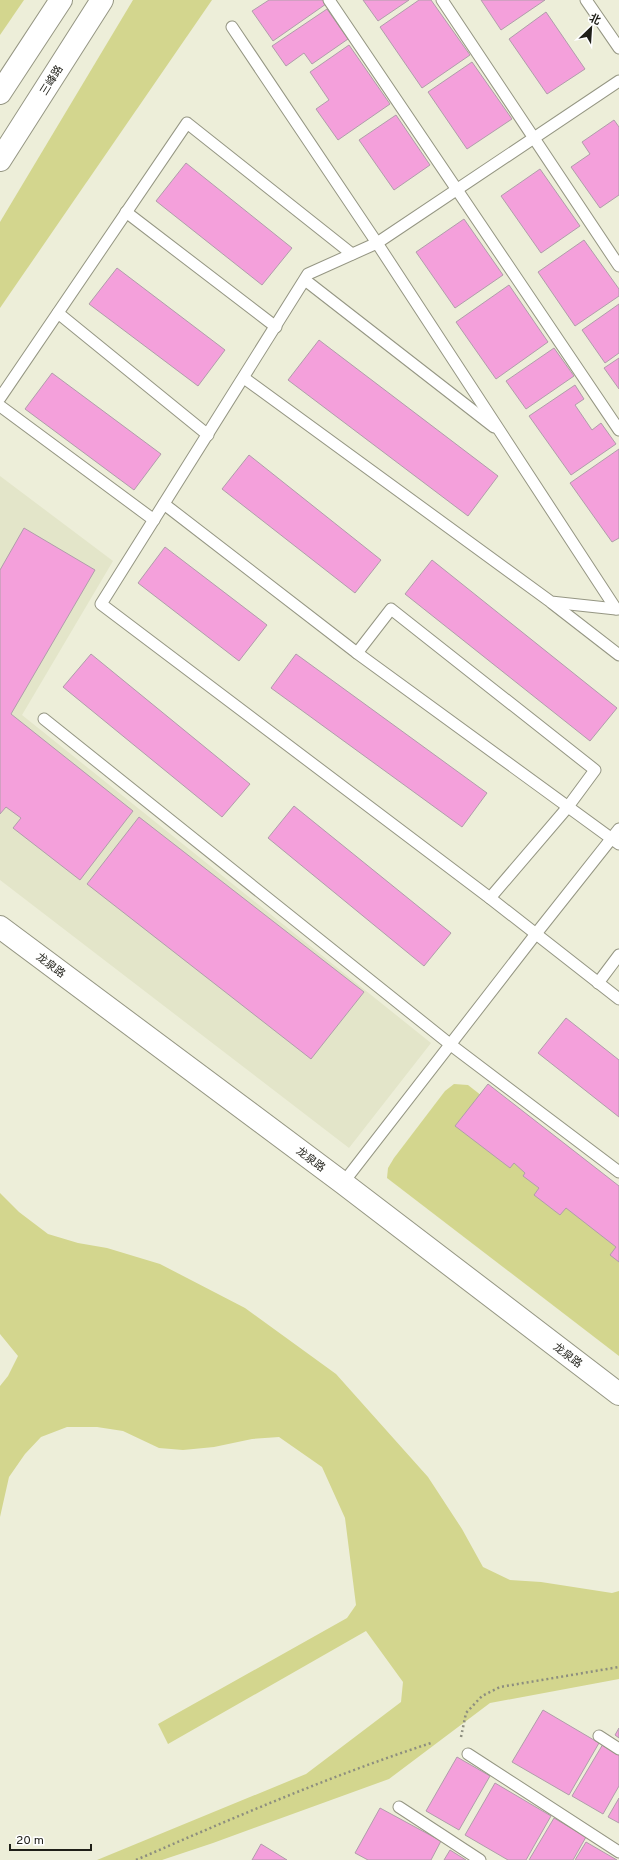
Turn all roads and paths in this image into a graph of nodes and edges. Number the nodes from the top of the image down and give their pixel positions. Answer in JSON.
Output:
{"nodes":[{"id":1,"x":61,"y":0,"type":"edge"},
{"id":2,"x":102,"y":0,"type":"edge"},
{"id":3,"x":329,"y":0,"type":"edge"},
{"id":4,"x":442,"y":0,"type":"edge"},
{"id":5,"x":586,"y":0,"type":"edge"},
{"id":6,"x":232,"y":27,"type":"dead end"},
{"id":7,"x":619,"y":48,"type":"edge"},
{"id":8,"x":619,"y":81,"type":"edge"},
{"id":9,"x":0,"y":93,"type":"edge"},
{"id":10,"x":534,"y":138,"type":"junction"},
{"id":11,"x":0,"y":160,"type":"edge"},
{"id":12,"x":457,"y":189,"type":"junction"},
{"id":13,"x":126,"y":212,"type":"junction"},
{"id":14,"x":377,"y":242,"type":"junction"},
{"id":15,"x":352,"y":254,"type":"junction"},
{"id":16,"x":619,"y":266,"type":"edge"},
{"id":17,"x":305,"y":280,"type":"junction"},
{"id":18,"x":58,"y":313,"type":"junction"},
{"id":19,"x":276,"y":328,"type":"junction"},
{"id":20,"x":244,"y":378,"type":"junction"},
{"id":21,"x":0,"y":398,"type":"edge"},
{"id":22,"x":0,"y":406,"type":"edge"},
{"id":23,"x":619,"y":430,"type":"edge"},
{"id":24,"x":501,"y":433,"type":"junction"},
{"id":25,"x":208,"y":435,"type":"junction"},
{"id":26,"x":164,"y":504,"type":"junction"},
{"id":27,"x":154,"y":520,"type":"junction"},
{"id":28,"x":551,"y":602,"type":"junction"},
{"id":29,"x":617,"y":609,"type":"edge"},
{"id":30,"x":357,"y":653,"type":"junction"},
{"id":31,"x":619,"y":655,"type":"edge"},
{"id":32,"x":44,"y":719,"type":"dead end"},
{"id":33,"x":567,"y":808,"type":"junction"},
{"id":34,"x":619,"y":829,"type":"edge"},
{"id":35,"x":616,"y":841,"type":"edge"},
{"id":36,"x":490,"y":898,"type":"junction"},
{"id":37,"x":0,"y":927,"type":"edge"},
{"id":38,"x":535,"y":935,"type":"junction"},
{"id":39,"x":619,"y":955,"type":"edge"},
{"id":40,"x":598,"y":983,"type":"junction"},
{"id":41,"x":619,"y":999,"type":"edge"},
{"id":42,"x":451,"y":1045,"type":"junction"},
{"id":43,"x":619,"y":1172,"type":"edge"},
{"id":44,"x":343,"y":1183,"type":"junction"},
{"id":45,"x":619,"y":1394,"type":"edge"},
{"id":46,"x":619,"y":1667,"type":"edge"},
{"id":47,"x":599,"y":1736,"type":"dead end"},
{"id":48,"x":431,"y":1743,"type":"dead end"},
{"id":49,"x":619,"y":1749,"type":"edge"},
{"id":50,"x":468,"y":1754,"type":"joint"},
{"id":51,"x":399,"y":1807,"type":"dead end"},
{"id":52,"x":619,"y":1852,"type":"edge"},
{"id":53,"x":136,"y":1860,"type":"edge"},
{"id":54,"x":480,"y":1860,"type":"edge"}],
"edges":[{"from":1,"to":9,"type":"street"},
{"from":2,"to":11,"type":"street","name":"三峰路"},
{"from":3,"to":12,"type":"lane"},
{"from":4,"to":10,"type":"lane"},
{"from":5,"to":7,"type":"lane"},
{"from":6,"to":14,"type":"lane"},
{"from":8,"to":10,"type":"lane"},
{"from":10,"to":12,"type":"lane"},
{"from":10,"to":16,"type":"lane"},
{"from":12,"to":14,"type":"lane"},
{"from":12,"to":23,"type":"lane"},
{"from":13,"to":15,"type":"lane"},
{"from":13,"to":18,"type":"lane"},
{"from":13,"to":19,"type":"lane"},
{"from":14,"to":15,"type":"lane"},
{"from":14,"to":24,"type":"lane"},
{"from":15,"to":17,"type":"lane"},
{"from":17,"to":19,"type":"lane"},
{"from":17,"to":24,"type":"lane"},
{"from":18,"to":21,"type":"lane"},
{"from":18,"to":25,"type":"lane"},
{"from":19,"to":20,"type":"lane"},
{"from":20,"to":25,"type":"lane"},
{"from":20,"to":28,"type":"lane"},
{"from":22,"to":27,"type":"lane"},
{"from":24,"to":29,"type":"lane"},
{"from":25,"to":26,"type":"lane"},
{"from":26,"to":27,"type":"lane"},
{"from":26,"to":30,"type":"lane"},
{"from":27,"to":36,"type":"lane"},
{"from":28,"to":29,"type":"lane"},
{"from":28,"to":31,"type":"lane"},
{"from":30,"to":33,"type":"lane"},
{"from":30,"to":33,"type":"lane"},
{"from":32,"to":42,"type":"lane"},
{"from":33,"to":35,"type":"lane"},
{"from":33,"to":36,"type":"lane"},
{"from":34,"to":35,"type":"lane"},
{"from":35,"to":38,"type":"lane"},
{"from":36,"to":38,"type":"lane"},
{"from":37,"to":44,"type":"street","name":"龙泉路"},
{"from":38,"to":40,"type":"lane"},
{"from":38,"to":42,"type":"lane"},
{"from":39,"to":40,"type":"lane"},
{"from":40,"to":41,"type":"lane"},
{"from":42,"to":43,"type":"lane"},
{"from":42,"to":44,"type":"lane"},
{"from":44,"to":45,"type":"street","name":"龙泉路"},
{"from":46,"to":50,"type":"path"},
{"from":47,"to":49,"type":"lane"},
{"from":48,"to":53,"type":"path"},
{"from":50,"to":52,"type":"lane"},
{"from":51,"to":54,"type":"lane"}]}
